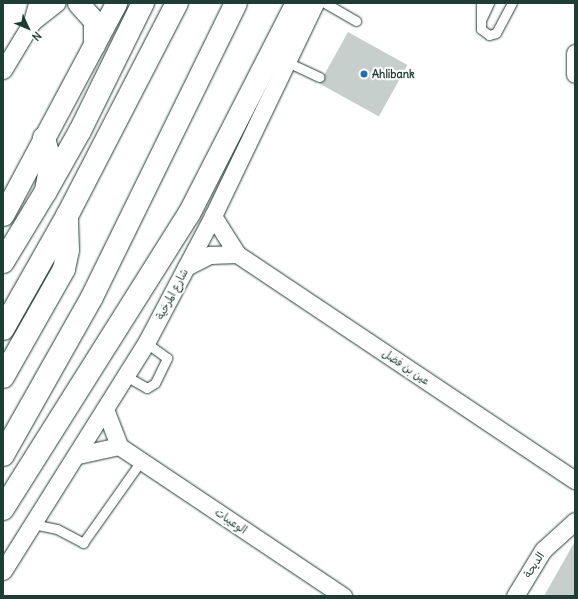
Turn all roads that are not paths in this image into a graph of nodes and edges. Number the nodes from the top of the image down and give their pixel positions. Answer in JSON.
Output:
{"nodes":[{"id":1,"x":37,"y":3,"type":"edge"},
{"id":2,"x":56,"y":3,"type":"edge"},
{"id":3,"x":78,"y":3,"type":"edge"},
{"id":4,"x":116,"y":3,"type":"edge"},
{"id":5,"x":143,"y":3,"type":"edge"},
{"id":6,"x":178,"y":3,"type":"edge"},
{"id":7,"x":236,"y":3,"type":"edge"},
{"id":8,"x":297,"y":3,"type":"edge"},
{"id":9,"x":315,"y":3,"type":"edge"},
{"id":10,"x":325,"y":3,"type":"edge"},
{"id":11,"x":481,"y":3,"type":"edge"},
{"id":12,"x":489,"y":3,"type":"edge"},
{"id":13,"x":512,"y":3,"type":"edge"},
{"id":14,"x":356,"y":21,"type":"dead end"},
{"id":15,"x":480,"y":21,"type":"junction"},
{"id":16,"x":32,"y":22,"type":"junction"},
{"id":17,"x":94,"y":45,"type":"junction"},
{"id":18,"x":575,"y":53,"type":"edge"},
{"id":19,"x":285,"y":61,"type":"junction"},
{"id":20,"x":3,"y":70,"type":"edge"},
{"id":21,"x":575,"y":74,"type":"edge"},
{"id":22,"x":320,"y":77,"type":"dead end"},
{"id":23,"x":44,"y":138,"type":"junction"},
{"id":24,"x":46,"y":191,"type":"junction"},
{"id":25,"x":3,"y":215,"type":"edge"},
{"id":26,"x":67,"y":216,"type":"junction"},
{"id":27,"x":213,"y":216,"type":"junction"},
{"id":28,"x":237,"y":254,"type":"junction"},
{"id":29,"x":3,"y":262,"type":"edge"},
{"id":30,"x":186,"y":267,"type":"junction"},
{"id":31,"x":3,"y":329,"type":"edge"},
{"id":32,"x":146,"y":343,"type":"junction"},
{"id":33,"x":126,"y":376,"type":"junction"},
{"id":34,"x":3,"y":378,"type":"edge"},
{"id":35,"x":105,"y":409,"type":"junction"},
{"id":36,"x":119,"y":446,"type":"junction"},
{"id":37,"x":78,"y":454,"type":"junction"},
{"id":38,"x":3,"y":455,"type":"edge"},
{"id":39,"x":141,"y":461,"type":"junction"},
{"id":40,"x":575,"y":480,"type":"edge"},
{"id":41,"x":3,"y":509,"type":"edge"},
{"id":42,"x":575,"y":521,"type":"edge"},
{"id":43,"x":33,"y":524,"type":"junction"},
{"id":44,"x":3,"y":571,"type":"edge"},
{"id":45,"x":343,"y":596,"type":"edge"},
{"id":46,"x":515,"y":596,"type":"edge"}],
"edges":[{"from":1,"to":16,"type":"street"},
{"from":2,"to":16,"type":"street"},
{"from":3,"to":17,"type":"street"},
{"from":4,"to":17,"type":"street"},
{"from":5,"to":24,"type":"main road"},
{"from":6,"to":26,"type":"main road"},
{"from":7,"to":38,"type":"main road"},
{"from":8,"to":41,"type":"main road"},
{"from":9,"to":19,"type":"street","name":"شارع المرخية"},
{"from":10,"to":14,"type":"lane"},
{"from":11,"to":15,"type":"lane"},
{"from":12,"to":15,"type":"lane"},
{"from":13,"to":15,"type":"lane"},
{"from":16,"to":20,"type":"street"},
{"from":17,"to":23,"type":"street"},
{"from":18,"to":21,"type":"street"},
{"from":19,"to":22,"type":"lane"},
{"from":19,"to":27,"type":"street","name":"شارع المرخية"},
{"from":23,"to":24,"type":"main road"},
{"from":23,"to":25,"type":"street"},
{"from":24,"to":29,"type":"main road"},
{"from":26,"to":31,"type":"main road"},
{"from":26,"to":34,"type":"main road"},
{"from":27,"to":28,"type":"street","name":"عين بن فضل"},
{"from":27,"to":30,"type":"street","name":"شارع المرخية"},
{"from":28,"to":30,"type":"street"},
{"from":28,"to":40,"type":"street","name":"عين بن فضل"},
{"from":30,"to":32,"type":"street","name":"شارع المرخية"},
{"from":32,"to":33,"type":"street","name":"شارع المرخية"},
{"from":32,"to":33,"type":"lane"},
{"from":33,"to":35,"type":"street","name":"شارع المرخية"},
{"from":35,"to":36,"type":"street"},
{"from":35,"to":37,"type":"street","name":"شارع المرخية"},
{"from":36,"to":37,"type":"street"},
{"from":36,"to":39,"type":"street","name":"الوعيبات"},
{"from":37,"to":43,"type":"street","name":"شارع المرخية"},
{"from":39,"to":43,"type":"lane"},
{"from":39,"to":45,"type":"street","name":"الوعيبات"},
{"from":42,"to":46,"type":"street","name":"الديحة"},
{"from":43,"to":44,"type":"street","name":"شارع المرخية"}]}
